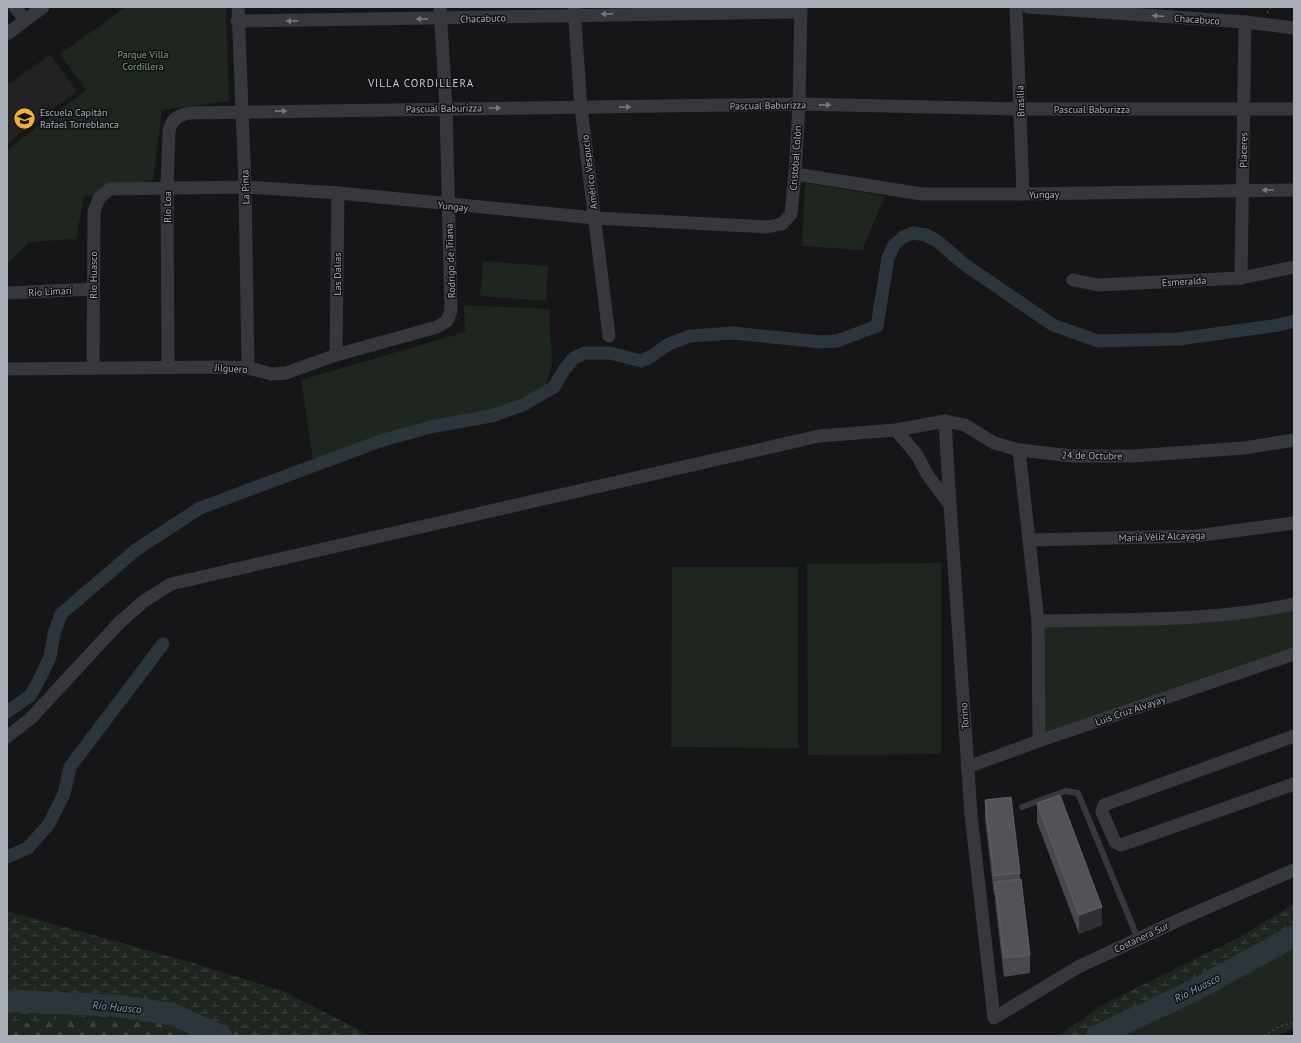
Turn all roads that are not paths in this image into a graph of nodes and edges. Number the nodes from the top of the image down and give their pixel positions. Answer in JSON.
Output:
{"nodes":[{"id":1,"x":15,"y":7,"type":"edge"},
{"id":2,"x":43,"y":7,"type":"edge"},
{"id":3,"x":238,"y":7,"type":"edge"},
{"id":4,"x":1016,"y":7,"type":"edge"},
{"id":5,"x":1028,"y":7,"type":"edge"},
{"id":6,"x":801,"y":10,"type":"edge"},
{"id":7,"x":574,"y":11,"type":"edge"},
{"id":8,"x":440,"y":13,"type":"edge"},
{"id":9,"x":25,"y":20,"type":"junction"},
{"id":10,"x":237,"y":21,"type":"junction"},
{"id":11,"x":1245,"y":22,"type":"junction"},
{"id":12,"x":1294,"y":28,"type":"edge"},
{"id":13,"x":7,"y":34,"type":"edge"},
{"id":14,"x":799,"y":104,"type":"junction"},
{"id":15,"x":446,"y":108,"type":"junction"},
{"id":16,"x":581,"y":108,"type":"junction"},
{"id":17,"x":1244,"y":108,"type":"junction"},
{"id":18,"x":1021,"y":109,"type":"junction"},
{"id":19,"x":1294,"y":109,"type":"edge"},
{"id":20,"x":242,"y":112,"type":"junction"},
{"id":21,"x":795,"y":174,"type":"junction"},
{"id":22,"x":245,"y":187,"type":"junction"},
{"id":23,"x":167,"y":188,"type":"junction"},
{"id":24,"x":110,"y":189,"type":"joint"},
{"id":25,"x":1242,"y":190,"type":"junction"},
{"id":26,"x":1294,"y":190,"type":"edge"},
{"id":27,"x":338,"y":193,"type":"junction"},
{"id":28,"x":1023,"y":194,"type":"junction"},
{"id":29,"x":448,"y":205,"type":"junction"},
{"id":30,"x":791,"y":214,"type":"joint"},
{"id":31,"x":595,"y":218,"type":"junction"},
{"id":32,"x":1294,"y":267,"type":"edge"},
{"id":33,"x":1241,"y":278,"type":"junction"},
{"id":34,"x":1073,"y":280,"type":"dead end"},
{"id":35,"x":93,"y":289,"type":"junction"},
{"id":36,"x":7,"y":293,"type":"edge"},
{"id":37,"x":447,"y":321,"type":"joint"},
{"id":38,"x":609,"y":336,"type":"dead end"},
{"id":39,"x":336,"y":355,"type":"junction"},
{"id":40,"x":168,"y":366,"type":"junction"},
{"id":41,"x":93,"y":368,"type":"junction"},
{"id":42,"x":248,"y":368,"type":"junction"},
{"id":43,"x":7,"y":369,"type":"edge"},
{"id":44,"x":945,"y":421,"type":"junction"},
{"id":45,"x":896,"y":430,"type":"junction"},
{"id":46,"x":1294,"y":440,"type":"edge"},
{"id":47,"x":1019,"y":450,"type":"junction"},
{"id":48,"x":950,"y":505,"type":"junction"},
{"id":49,"x":1294,"y":523,"type":"edge"},
{"id":50,"x":1030,"y":540,"type":"junction"},
{"id":51,"x":1294,"y":604,"type":"edge"},
{"id":52,"x":1038,"y":621,"type":"junction"},
{"id":53,"x":1294,"y":654,"type":"edge"},
{"id":54,"x":7,"y":737,"type":"edge"},
{"id":55,"x":1293,"y":738,"type":"edge"},
{"id":56,"x":1039,"y":741,"type":"junction"},
{"id":57,"x":967,"y":767,"type":"junction"},
{"id":58,"x":1294,"y":784,"type":"edge"},
{"id":59,"x":1022,"y":807,"type":"dead end"},
{"id":60,"x":1294,"y":870,"type":"edge"},
{"id":61,"x":1138,"y":939,"type":"junction"},
{"id":62,"x":994,"y":1018,"type":"joint"}],
"edges":[{"from":1,"to":9,"type":"street"},
{"from":2,"to":9,"type":"street"},
{"from":3,"to":10,"type":"street","name":"La Pinta"},
{"from":4,"to":18,"type":"street","name":"Brasilia"},
{"from":11,"to":5,"type":"street","name":"Chacabuco","one_way":true},
{"from":6,"to":7,"type":"street","name":"Chacabuco","one_way":true},
{"from":6,"to":14,"type":"street","name":"Cristóbal Colón"},
{"from":7,"to":8,"type":"street","name":"Chacabuco"},
{"from":7,"to":16,"type":"street","name":"Américo Vespucio"},
{"from":8,"to":10,"type":"street","name":"Chacabuco","one_way":true},
{"from":8,"to":15,"type":"street","name":"Rodrigo de Triana"},
{"from":9,"to":13,"type":"street"},
{"from":10,"to":20,"type":"street","name":"La Pinta"},
{"from":11,"to":12,"type":"street","name":"Chacabuco"},
{"from":11,"to":17,"type":"street","name":"Placeres"},
{"from":16,"to":14,"type":"street","name":"Pascual Baburizza","one_way":true},
{"from":14,"to":18,"type":"street","name":"Pascual Baburizza","one_way":true},
{"from":14,"to":21,"type":"street","name":"Cristóbal Colón"},
{"from":15,"to":16,"type":"street","name":"Pascual Baburizza","one_way":true},
{"from":20,"to":15,"type":"street","name":"Pascual Baburizza","one_way":true},
{"from":15,"to":29,"type":"street","name":"Rodrigo de Triana"},
{"from":16,"to":31,"type":"street","name":"Américo Vespucio"},
{"from":17,"to":18,"type":"street","name":"Pascual Baburizza"},
{"from":17,"to":19,"type":"street","name":"Pascual Baburizza"},
{"from":17,"to":25,"type":"street","name":"Placeres"},
{"from":18,"to":28,"type":"street","name":"Brasilia"},
{"from":20,"to":22,"type":"street","name":"La Pinta"},
{"from":20,"to":23,"type":"street","name":"Río Loa"},
{"from":21,"to":28,"type":"street","name":"Yungay"},
{"from":21,"to":30,"type":"street","name":"Cristóbal Colón"},
{"from":22,"to":23,"type":"street","name":"Yungay"},
{"from":22,"to":27,"type":"street","name":"Yungay"},
{"from":22,"to":42,"type":"street","name":"La Pinta"},
{"from":23,"to":24,"type":"street","name":"Yungay"},
{"from":23,"to":40,"type":"street","name":"Río Loa"},
{"from":24,"to":35,"type":"street","name":"Río Huasco"},
{"from":26,"to":25,"type":"street","name":"Yungay","one_way":true},
{"from":25,"to":28,"type":"street","name":"Yungay"},
{"from":25,"to":33,"type":"street","name":"Placeres"},
{"from":27,"to":29,"type":"street","name":"Yungay"},
{"from":27,"to":39,"type":"street","name":"Las Dalias"},
{"from":29,"to":31,"type":"street","name":"Yungay"},
{"from":29,"to":37,"type":"street","name":"Rodrigo de Triana"},
{"from":30,"to":31,"type":"street","name":"Yungay"},
{"from":31,"to":38,"type":"street","name":"Américo Vespucio"},
{"from":32,"to":33,"type":"street","name":"Esmeralda"},
{"from":33,"to":34,"type":"street","name":"Esmeralda"},
{"from":35,"to":36,"type":"street","name":"Río Limarí"},
{"from":35,"to":41,"type":"street","name":"Río Huasco"},
{"from":37,"to":39,"type":"street","name":"Jilguero"},
{"from":39,"to":42,"type":"street","name":"Jilguero"},
{"from":40,"to":41,"type":"street","name":"Jilguero"},
{"from":40,"to":42,"type":"street","name":"Jilguero"},
{"from":41,"to":43,"type":"street","name":"Jilguero"},
{"from":44,"to":45,"type":"street","name":"24 de Octubre"},
{"from":44,"to":47,"type":"street","name":"24 de Octubre"},
{"from":44,"to":48,"type":"street","name":"Torino"},
{"from":45,"to":48,"type":"street"},
{"from":45,"to":54,"type":"street","name":"24 de Octubre"},
{"from":46,"to":47,"type":"street","name":"24 de Octubre"},
{"from":47,"to":50,"type":"street"},
{"from":48,"to":57,"type":"street","name":"Torino"},
{"from":49,"to":50,"type":"street","name":"María Véliz Alcayaga"},
{"from":50,"to":52,"type":"street"},
{"from":51,"to":52,"type":"street"},
{"from":52,"to":56,"type":"street"},
{"from":53,"to":56,"type":"street","name":"Luis Cruz Alvayay"},
{"from":55,"to":58,"type":"street"},
{"from":56,"to":57,"type":"street","name":"Luis Cruz Alvayay"},
{"from":57,"to":62,"type":"street","name":"Torino"},
{"from":59,"to":61,"type":"lane"},
{"from":60,"to":61,"type":"street","name":"Costanera Sur"},
{"from":61,"to":62,"type":"street","name":"Costanera Sur"}]}
